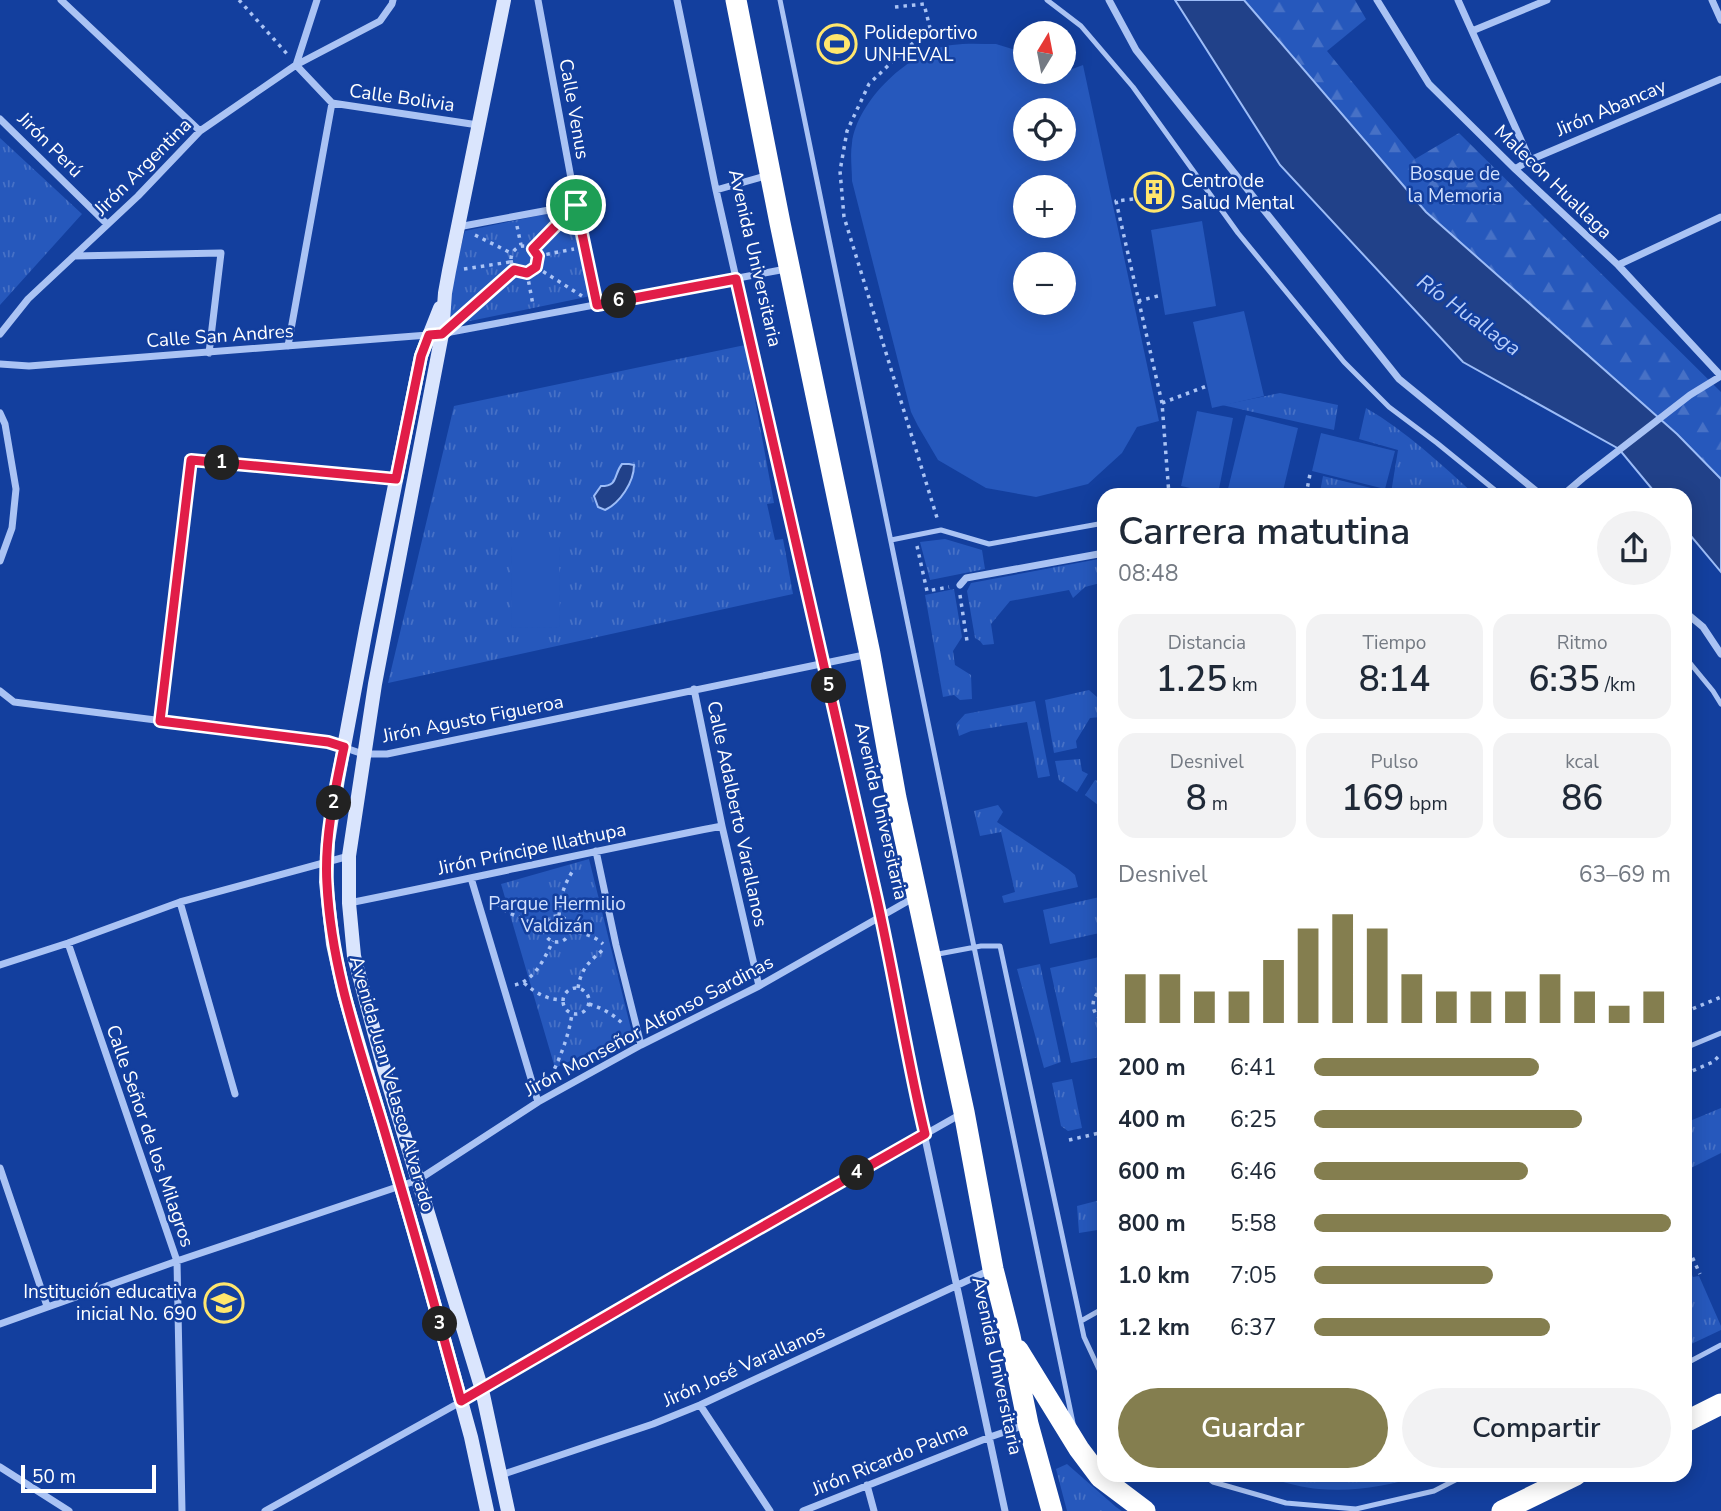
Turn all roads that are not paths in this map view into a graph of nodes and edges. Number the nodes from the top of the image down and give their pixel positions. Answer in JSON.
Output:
{"nodes":[{"id":1,"x":61,"y":0,"type":"edge"},
{"id":2,"x":317,"y":0,"type":"edge"},
{"id":3,"x":393,"y":0,"type":"edge"},
{"id":4,"x":504,"y":0,"type":"edge"},
{"id":5,"x":538,"y":0,"type":"edge"},
{"id":6,"x":677,"y":0,"type":"edge"},
{"id":7,"x":736,"y":0,"type":"edge"},
{"id":8,"x":780,"y":0,"type":"edge"},
{"id":9,"x":1047,"y":0,"type":"edge"},
{"id":10,"x":1109,"y":0,"type":"edge"},
{"id":11,"x":1377,"y":0,"type":"edge"},
{"id":12,"x":1458,"y":0,"type":"edge"},
{"id":13,"x":1547,"y":0,"type":"edge"},
{"id":14,"x":1712,"y":0,"type":"edge"},
{"id":15,"x":1721,"y":20,"type":"edge"},
{"id":16,"x":1472,"y":31,"type":"junction"},
{"id":17,"x":296,"y":65,"type":"junction"},
{"id":18,"x":1721,"y":79,"type":"edge"},
{"id":19,"x":332,"y":103,"type":"junction"},
{"id":20,"x":0,"y":118,"type":"edge"},
{"id":21,"x":478,"y":125,"type":"junction"},
{"id":22,"x":200,"y":131,"type":"junction"},
{"id":23,"x":1530,"y":160,"type":"junction"},
{"id":24,"x":1515,"y":169,"type":"junction"},
{"id":25,"x":770,"y":175,"type":"junction"},
{"id":26,"x":716,"y":190,"type":"junction"},
{"id":27,"x":576,"y":205,"type":"junction"},
{"id":28,"x":1721,"y":217,"type":"edge"},
{"id":29,"x":107,"y":224,"type":"junction"},
{"id":30,"x":458,"y":227,"type":"junction"},
{"id":31,"x":74,"y":256,"type":"junction"},
{"id":32,"x":1618,"y":265,"type":"junction"},
{"id":33,"x":790,"y":268,"type":"junction"},
{"id":34,"x":736,"y":279,"type":"junction"},
{"id":35,"x":597,"y":305,"type":"junction"},
{"id":36,"x":0,"y":334,"type":"edge"},
{"id":37,"x":436,"y":334,"type":"junction"},
{"id":38,"x":288,"y":346,"type":"junction"},
{"id":39,"x":209,"y":352,"type":"junction"},
{"id":40,"x":0,"y":363,"type":"edge"},
{"id":41,"x":1721,"y":376,"type":"edge"},
{"id":42,"x":0,"y":413,"type":"edge"},
{"id":43,"x":396,"y":479,"type":"junction"},
{"id":44,"x":1493,"y":488,"type":"edge"},
{"id":45,"x":1532,"y":488,"type":"edge"},
{"id":46,"x":1571,"y":488,"type":"edge"},
{"id":47,"x":1097,"y":524,"type":"edge"},
{"id":48,"x":891,"y":540,"type":"junction"},
{"id":49,"x":1097,"y":554,"type":"edge"},
{"id":50,"x":0,"y":561,"type":"edge"},
{"id":51,"x":960,"y":585,"type":"road end"},
{"id":52,"x":1692,"y":618,"type":"edge"},
{"id":53,"x":870,"y":654,"type":"junction"},
{"id":54,"x":1721,"y":654,"type":"edge"},
{"id":55,"x":823,"y":663,"type":"junction"},
{"id":56,"x":1692,"y":666,"type":"edge"},
{"id":57,"x":694,"y":689,"type":"junction"},
{"id":58,"x":0,"y":691,"type":"edge"},
{"id":59,"x":1721,"y":704,"type":"edge"},
{"id":60,"x":160,"y":721,"type":"junction"},
{"id":61,"x":344,"y":747,"type":"junction"},
{"id":62,"x":363,"y":754,"type":"junction"},
{"id":63,"x":722,"y":826,"type":"junction"},
{"id":64,"x":596,"y":851,"type":"junction"},
{"id":65,"x":349,"y":856,"type":"junction"},
{"id":66,"x":327,"y":862,"type":"junction"},
{"id":67,"x":471,"y":878,"type":"junction"},
{"id":68,"x":918,"y":896,"type":"junction"},
{"id":69,"x":180,"y":902,"type":"junction"},
{"id":70,"x":349,"y":903,"type":"junction"},
{"id":71,"x":881,"y":917,"type":"junction"},
{"id":72,"x":68,"y":943,"type":"junction"},
{"id":73,"x":974,"y":947,"type":"junction"},
{"id":74,"x":931,"y":956,"type":"junction"},
{"id":75,"x":0,"y":965,"type":"edge"},
{"id":76,"x":759,"y":986,"type":"junction"},
{"id":77,"x":1721,"y":1033,"type":"edge"},
{"id":78,"x":641,"y":1045,"type":"junction"},
{"id":79,"x":1692,"y":1045,"type":"edge"},
{"id":80,"x":235,"y":1094,"type":"dead end"},
{"id":81,"x":538,"y":1102,"type":"junction"},
{"id":82,"x":964,"y":1112,"type":"junction"},
{"id":83,"x":925,"y":1134,"type":"junction"},
{"id":84,"x":0,"y":1168,"type":"edge"},
{"id":85,"x":418,"y":1180,"type":"junction"},
{"id":86,"x":401,"y":1186,"type":"junction"},
{"id":87,"x":177,"y":1261,"type":"junction"},
{"id":88,"x":993,"y":1269,"type":"junction"},
{"id":89,"x":956,"y":1285,"type":"junction"},
{"id":90,"x":47,"y":1306,"type":"junction"},
{"id":91,"x":1097,"y":1312,"type":"edge"},
{"id":92,"x":1081,"y":1321,"type":"junction"},
{"id":93,"x":0,"y":1324,"type":"edge"},
{"id":94,"x":1010,"y":1336,"type":"junction"},
{"id":95,"x":1721,"y":1345,"type":"edge"},
{"id":96,"x":1692,"y":1360,"type":"edge"},
{"id":97,"x":1097,"y":1365,"type":"edge"},
{"id":98,"x":482,"y":1390,"type":"junction"},
{"id":99,"x":461,"y":1401,"type":"junction"},
{"id":100,"x":1721,"y":1404,"type":"edge"},
{"id":101,"x":700,"y":1405,"type":"junction"},
{"id":102,"x":1692,"y":1416,"type":"edge"},
{"id":103,"x":1028,"y":1424,"type":"junction"},
{"id":104,"x":989,"y":1437,"type":"junction"},
{"id":105,"x":1079,"y":1449,"type":"junction"},
{"id":106,"x":0,"y":1467,"type":"edge"},
{"id":107,"x":1097,"y":1473,"type":"edge"},
{"id":108,"x":501,"y":1475,"type":"junction"},
{"id":109,"x":1107,"y":1482,"type":"edge"},
{"id":110,"x":1213,"y":1482,"type":"edge"},
{"id":111,"x":1451,"y":1482,"type":"edge"},
{"id":112,"x":1562,"y":1482,"type":"edge"},
{"id":113,"x":867,"y":1485,"type":"junction"},
{"id":114,"x":69,"y":1511,"type":"edge"},
{"id":115,"x":182,"y":1511,"type":"edge"},
{"id":116,"x":265,"y":1511,"type":"edge"},
{"id":117,"x":487,"y":1511,"type":"edge"},
{"id":118,"x":508,"y":1511,"type":"edge"},
{"id":119,"x":770,"y":1511,"type":"edge"},
{"id":120,"x":803,"y":1511,"type":"edge"},
{"id":121,"x":874,"y":1511,"type":"edge"},
{"id":122,"x":1005,"y":1511,"type":"edge"},
{"id":123,"x":1052,"y":1511,"type":"edge"},
{"id":124,"x":1145,"y":1511,"type":"edge"},
{"id":125,"x":1502,"y":1511,"type":"edge"}],
"edges":[{"from":1,"to":22,"type":"street"},
{"from":2,"to":17,"type":"street"},
{"from":3,"to":17,"type":"street","name":"Jirón Argentina"},
{"from":4,"to":21,"type":"street","name":"Avenida Juan Velasco Alvarado"},
{"from":5,"to":27,"type":"street","name":"Calle Venus"},
{"from":6,"to":26,"type":"street","name":"Avenida Universitaria"},
{"from":7,"to":25,"type":"highway","name":"Avenida Universitaria"},
{"from":8,"to":48,"type":"lane"},
{"from":9,"to":44,"type":"lane"},
{"from":10,"to":45,"type":"street"},
{"from":11,"to":24,"type":"street","name":"Malecón Huallaga"},
{"from":12,"to":16,"type":"street"},
{"from":13,"to":16,"type":"street"},
{"from":14,"to":15,"type":"street"},
{"from":16,"to":23,"type":"street"},
{"from":17,"to":19,"type":"street","name":"Calle Bolivia"},
{"from":17,"to":22,"type":"street","name":"Jirón Argentina"},
{"from":18,"to":23,"type":"street","name":"Jirón Abancay"},
{"from":19,"to":21,"type":"street","name":"Calle Bolivia"},
{"from":19,"to":38,"type":"street"},
{"from":20,"to":29,"type":"street","name":"Jirón Perú"},
{"from":21,"to":30,"type":"street","name":"Avenida Juan Velasco Alvarado"},
{"from":22,"to":29,"type":"street","name":"Jirón Argentina"},
{"from":23,"to":24,"type":"street","name":"Jirón Abancay"},
{"from":24,"to":32,"type":"street","name":"Malecón Huallaga"},
{"from":25,"to":26,"type":"street"},
{"from":25,"to":33,"type":"highway","name":"Avenida Universitaria"},
{"from":26,"to":34,"type":"street","name":"Avenida Universitaria"},
{"from":27,"to":30,"type":"street"},
{"from":27,"to":35,"type":"street","name":"Calle Venus"},
{"from":28,"to":32,"type":"street"},
{"from":29,"to":31,"type":"street","name":"Jirón Argentina"},
{"from":30,"to":37,"type":"street","name":"Avenida Juan Velasco Alvarado"},
{"from":31,"to":36,"type":"street","name":"Jirón Argentina"},
{"from":31,"to":39,"type":"street"},
{"from":32,"to":41,"type":"street","name":"Malecón Huallaga"},
{"from":33,"to":34,"type":"street","name":"Calle San Andres"},
{"from":33,"to":53,"type":"highway","name":"Avenida Universitaria"},
{"from":34,"to":35,"type":"street","name":"Calle San Andres"},
{"from":34,"to":55,"type":"street","name":"Avenida Universitaria"},
{"from":35,"to":37,"type":"street","name":"Calle San Andres"},
{"from":37,"to":38,"type":"street","name":"Calle San Andres"},
{"from":37,"to":43,"type":"street","name":"Avenida Juan Velasco Alvarado"},
{"from":37,"to":62,"type":"street","name":"Avenida Juan Velasco Alvarado"},
{"from":38,"to":39,"type":"street","name":"Calle San Andres"},
{"from":39,"to":40,"type":"street","name":"Calle San Andres"},
{"from":41,"to":46,"type":"street"},
{"from":42,"to":50,"type":"street"},
{"from":43,"to":60,"type":"street"},
{"from":43,"to":61,"type":"street","name":"Avenida Juan Velasco Alvarado"},
{"from":47,"to":48,"type":"lane"},
{"from":48,"to":73,"type":"lane"},
{"from":49,"to":51,"type":"street"},
{"from":52,"to":54,"type":"street"},
{"from":53,"to":55,"type":"street","name":"Jirón Agusto Figueroa"},
{"from":53,"to":68,"type":"highway","name":"Avenida Universitaria"},
{"from":55,"to":57,"type":"street","name":"Jirón Agusto Figueroa"},
{"from":55,"to":71,"type":"street","name":"Avenida Universitaria"},
{"from":56,"to":59,"type":"lane"},
{"from":57,"to":62,"type":"street","name":"Jirón Agusto Figueroa"},
{"from":57,"to":63,"type":"street","name":"Calle Adalberto Varallanos"},
{"from":58,"to":60,"type":"street","name":"Jirón Agusto Figueroa"},
{"from":60,"to":61,"type":"street","name":"Jirón Agusto Figueroa"},
{"from":61,"to":62,"type":"street","name":"Jirón Agusto Figueroa"},
{"from":61,"to":66,"type":"street","name":"Avenida Juan Velasco Alvarado"},
{"from":62,"to":65,"type":"street","name":"Avenida Juan Velasco Alvarado"},
{"from":63,"to":64,"type":"street","name":"Jirón Príncipe Illathupa"},
{"from":63,"to":76,"type":"street","name":"Calle Adalberto Varallanos"},
{"from":64,"to":67,"type":"street","name":"Jirón Príncipe Illathupa"},
{"from":64,"to":78,"type":"street"},
{"from":65,"to":66,"type":"street"},
{"from":65,"to":70,"type":"street","name":"Avenida Juan Velasco Alvarado"},
{"from":66,"to":69,"type":"street"},
{"from":66,"to":86,"type":"street","name":"Avenida Juan Velasco Alvarado"},
{"from":67,"to":70,"type":"street","name":"Jirón Príncipe Illathupa"},
{"from":67,"to":81,"type":"street"},
{"from":68,"to":71,"type":"street","name":"Jirón Monseñor Alfonso Sardinas"},
{"from":68,"to":74,"type":"highway","name":"Avenida Universitaria"},
{"from":69,"to":72,"type":"street"},
{"from":69,"to":80,"type":"street"},
{"from":70,"to":85,"type":"street","name":"Avenida Juan Velasco Alvarado"},
{"from":71,"to":76,"type":"street","name":"Jirón Monseñor Alfonso Sardinas"},
{"from":71,"to":83,"type":"street","name":"Avenida Universitaria"},
{"from":72,"to":75,"type":"street"},
{"from":72,"to":87,"type":"street","name":"Calle Señor de los Milagros"},
{"from":73,"to":74,"type":"lane"},
{"from":73,"to":92,"type":"lane"},
{"from":73,"to":105,"type":"lane"},
{"from":74,"to":82,"type":"highway","name":"Avenida Universitaria"},
{"from":76,"to":78,"type":"street","name":"Jirón Monseñor Alfonso Sardinas"},
{"from":77,"to":79,"type":"lane"},
{"from":78,"to":81,"type":"street","name":"Jirón Monseñor Alfonso Sardinas"},
{"from":81,"to":85,"type":"street","name":"Jirón Monseñor Alfonso Sardinas"},
{"from":82,"to":83,"type":"street"},
{"from":82,"to":88,"type":"highway","name":"Avenida Universitaria"},
{"from":83,"to":89,"type":"street","name":"Avenida Universitaria"},
{"from":83,"to":98,"type":"street"},
{"from":84,"to":90,"type":"street"},
{"from":85,"to":86,"type":"street","name":"Jirón Monseñor Alfonso Sardinas"},
{"from":85,"to":98,"type":"street","name":"Avenida Juan Velasco Alvarado"},
{"from":86,"to":87,"type":"street","name":"Jirón Monseñor Alfonso Sardinas"},
{"from":86,"to":99,"type":"street","name":"Avenida Juan Velasco Alvarado"},
{"from":87,"to":90,"type":"street","name":"Jirón Monseñor Alfonso Sardinas"},
{"from":87,"to":115,"type":"street","name":"Calle Señor de los Milagros"},
{"from":88,"to":89,"type":"street","name":"Jirón José Varallanos"},
{"from":88,"to":94,"type":"highway","name":"Avenida Universitaria"},
{"from":89,"to":101,"type":"street","name":"Jirón José Varallanos"},
{"from":89,"to":104,"type":"street","name":"Avenida Universitaria"},
{"from":90,"to":93,"type":"street","name":"Jirón Monseñor Alfonso Sardinas"},
{"from":91,"to":92,"type":"lane"},
{"from":92,"to":97,"type":"lane"},
{"from":94,"to":103,"type":"highway"},
{"from":94,"to":105,"type":"highway"},
{"from":95,"to":96,"type":"lane"},
{"from":98,"to":99,"type":"street"},
{"from":98,"to":108,"type":"street","name":"Avenida Juan Velasco Alvarado"},
{"from":99,"to":116,"type":"street"},
{"from":99,"to":117,"type":"street","name":"Avenida Juan Velasco Alvarado"},
{"from":100,"to":102,"type":"highway"},
{"from":101,"to":108,"type":"street","name":"Jirón José Varallanos"},
{"from":101,"to":119,"type":"street"},
{"from":103,"to":104,"type":"street","name":"Jirón Ricardo Palma"},
{"from":103,"to":123,"type":"highway"},
{"from":104,"to":113,"type":"street","name":"Jirón Ricardo Palma"},
{"from":104,"to":122,"type":"street","name":"Avenida Universitaria"},
{"from":105,"to":107,"type":"highway"},
{"from":106,"to":114,"type":"street"},
{"from":108,"to":118,"type":"street","name":"Avenida Juan Velasco Alvarado"},
{"from":109,"to":124,"type":"highway"},
{"from":110,"to":111,"type":"lane"},
{"from":112,"to":125,"type":"highway"},
{"from":113,"to":120,"type":"street","name":"Jirón Ricardo Palma"},
{"from":113,"to":121,"type":"street"}]}
